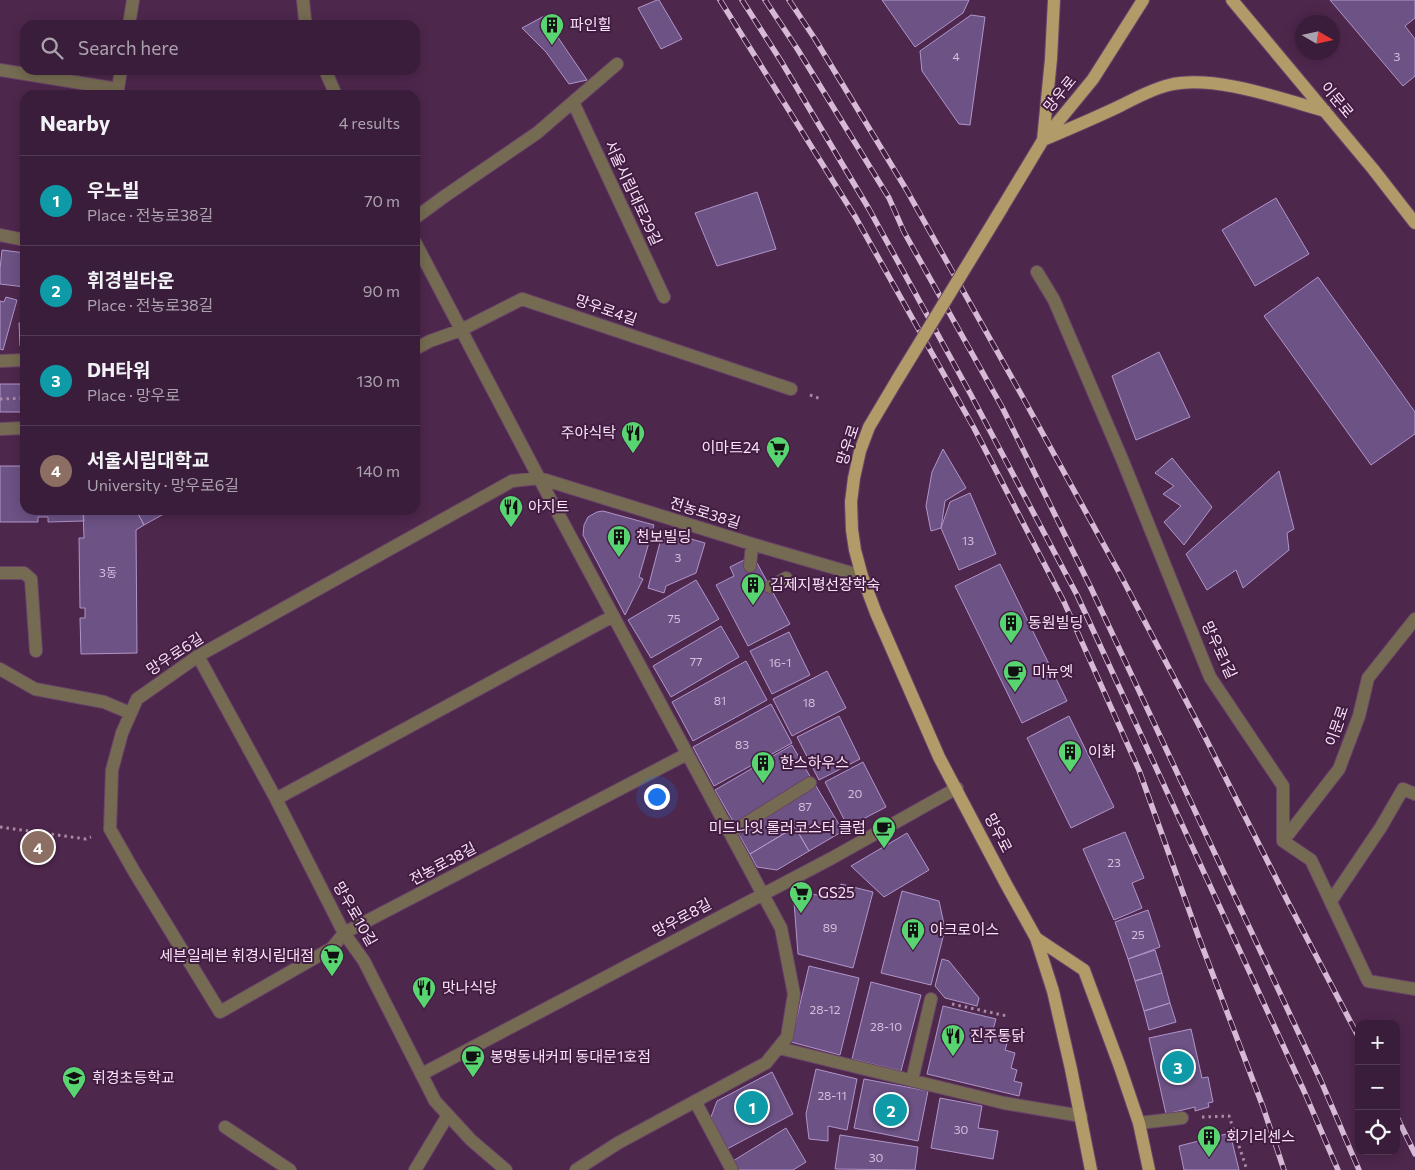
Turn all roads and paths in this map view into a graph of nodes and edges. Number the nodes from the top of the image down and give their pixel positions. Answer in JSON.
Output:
{"nodes":[{"id":1,"x":132,"y":0,"type":"edge"},
{"id":2,"x":303,"y":0,"type":"edge"},
{"id":3,"x":1054,"y":0,"type":"edge"},
{"id":4,"x":1143,"y":0,"type":"edge"},
{"id":5,"x":1232,"y":0,"type":"edge"},
{"id":6,"x":129,"y":20,"type":"edge"},
{"id":7,"x":305,"y":20,"type":"edge"},
{"id":8,"x":617,"y":64,"type":"dead end"},
{"id":9,"x":0,"y":70,"type":"edge"},
{"id":10,"x":20,"y":74,"type":"edge"},
{"id":11,"x":27,"y":75,"type":"edge"},
{"id":12,"x":120,"y":75,"type":"edge"},
{"id":13,"x":327,"y":75,"type":"edge"},
{"id":14,"x":107,"y":90,"type":"edge"},
{"id":15,"x":118,"y":90,"type":"edge"},
{"id":16,"x":334,"y":90,"type":"edge"},
{"id":17,"x":573,"y":102,"type":"junction"},
{"id":18,"x":1325,"y":111,"type":"junction"},
{"id":19,"x":1043,"y":140,"type":"junction"},
{"id":20,"x":420,"y":214,"type":"edge"},
{"id":21,"x":1415,"y":223,"type":"edge"},
{"id":22,"x":0,"y":235,"type":"edge"},
{"id":23,"x":20,"y":239,"type":"edge"},
{"id":24,"x":420,"y":252,"type":"edge"},
{"id":25,"x":1037,"y":272,"type":"dead end"},
{"id":26,"x":664,"y":297,"type":"dead end"},
{"id":27,"x":461,"y":330,"type":"junction"},
{"id":28,"x":420,"y":347,"type":"edge"},
{"id":29,"x":20,"y":360,"type":"edge"},
{"id":30,"x":0,"y":361,"type":"edge"},
{"id":31,"x":791,"y":389,"type":"dead end"},
{"id":32,"x":20,"y":398,"type":"edge"},
{"id":33,"x":0,"y":399,"type":"edge"},
{"id":34,"x":0,"y":428,"type":"edge"},
{"id":35,"x":20,"y":428,"type":"edge"},
{"id":36,"x":539,"y":478,"type":"junction"},
{"id":37,"x":752,"y":544,"type":"junction"},
{"id":38,"x":750,"y":566,"type":"dead end"},
{"id":39,"x":0,"y":574,"type":"edge"},
{"id":40,"x":862,"y":576,"type":"junction"},
{"id":41,"x":786,"y":578,"type":"dead end"},
{"id":42,"x":770,"y":587,"type":"dead end"},
{"id":43,"x":613,"y":616,"type":"junction"},
{"id":44,"x":1415,"y":619,"type":"edge"},
{"id":45,"x":36,"y":651,"type":"dead end"},
{"id":46,"x":198,"y":656,"type":"junction"},
{"id":47,"x":0,"y":669,"type":"edge"},
{"id":48,"x":130,"y":713,"type":"junction"},
{"id":49,"x":687,"y":754,"type":"junction"},
{"id":50,"x":810,"y":783,"type":"dead end"},
{"id":51,"x":957,"y":788,"type":"junction"},
{"id":52,"x":1415,"y":794,"type":"edge"},
{"id":53,"x":276,"y":799,"type":"junction"},
{"id":54,"x":0,"y":827,"type":"edge"},
{"id":55,"x":730,"y":833,"type":"junction"},
{"id":56,"x":86,"y":838,"type":"dead end"},
{"id":57,"x":1283,"y":841,"type":"junction"},
{"id":58,"x":762,"y":894,"type":"junction"},
{"id":59,"x":1331,"y":901,"type":"junction"},
{"id":60,"x":344,"y":933,"type":"junction"},
{"id":61,"x":1036,"y":938,"type":"junction"},
{"id":62,"x":1415,"y":989,"type":"edge"},
{"id":63,"x":931,"y":999,"type":"joint"},
{"id":64,"x":220,"y":1012,"type":"joint"},
{"id":65,"x":1007,"y":1016,"type":"dead end"},
{"id":66,"x":779,"y":1048,"type":"junction"},
{"id":67,"x":422,"y":1074,"type":"junction"},
{"id":68,"x":912,"y":1080,"type":"junction"},
{"id":69,"x":695,"y":1101,"type":"junction"},
{"id":70,"x":448,"y":1115,"type":"junction"},
{"id":71,"x":1081,"y":1116,"type":"junction"},
{"id":72,"x":1182,"y":1118,"type":"joint"},
{"id":73,"x":1139,"y":1123,"type":"junction"},
{"id":74,"x":225,"y":1127,"type":"dead end"},
{"id":75,"x":290,"y":1170,"type":"edge"},
{"id":76,"x":415,"y":1170,"type":"edge"},
{"id":77,"x":506,"y":1170,"type":"edge"},
{"id":78,"x":576,"y":1170,"type":"edge"},
{"id":79,"x":732,"y":1170,"type":"edge"},
{"id":80,"x":1091,"y":1170,"type":"edge"},
{"id":81,"x":1149,"y":1170,"type":"edge"},
{"id":82,"x":1247,"y":1170,"type":"edge"}],
"edges":[{"from":1,"to":6,"type":"street"},
{"from":2,"to":7,"type":"street"},
{"from":3,"to":19,"type":"main road"},
{"from":4,"to":19,"type":"main road","name":"망우로"},
{"from":5,"to":18,"type":"main road","name":"이문로"},
{"from":8,"to":17,"type":"street"},
{"from":9,"to":10,"type":"street"},
{"from":11,"to":14,"type":"street"},
{"from":12,"to":15,"type":"street"},
{"from":13,"to":16,"type":"street"},
{"from":17,"to":20,"type":"street"},
{"from":17,"to":26,"type":"street","name":"서울시립대로29길"},
{"from":18,"to":19,"type":"main road"},
{"from":18,"to":21,"type":"main road","name":"이문로"},
{"from":19,"to":40,"type":"main road","name":"망우로","bridge":true},
{"from":22,"to":23,"type":"street"},
{"from":24,"to":27,"type":"street"},
{"from":25,"to":57,"type":"street","name":"망우로1길"},
{"from":27,"to":28,"type":"street","name":"망우로4길"},
{"from":27,"to":31,"type":"street","name":"망우로4길"},
{"from":27,"to":36,"type":"street"},
{"from":29,"to":30,"type":"street"},
{"from":32,"to":33,"type":"path"},
{"from":34,"to":35,"type":"street"},
{"from":36,"to":37,"type":"street","name":"전농로38길"},
{"from":36,"to":43,"type":"street"},
{"from":36,"to":46,"type":"street","name":"망우로6길"},
{"from":37,"to":38,"type":"street"},
{"from":37,"to":40,"type":"street","name":"전농로38길"},
{"from":39,"to":45,"type":"street"},
{"from":40,"to":51,"type":"main road","name":"망우로"},
{"from":41,"to":42,"type":"street"},
{"from":43,"to":49,"type":"street"},
{"from":43,"to":53,"type":"street"},
{"from":44,"to":57,"type":"street","name":"이문로"},
{"from":46,"to":48,"type":"street","name":"망우로6길"},
{"from":46,"to":53,"type":"street","name":"망우로10길"},
{"from":47,"to":48,"type":"street"},
{"from":48,"to":64,"type":"street","name":"망우로6길"},
{"from":49,"to":55,"type":"street"},
{"from":49,"to":60,"type":"street","name":"전농로38길"},
{"from":50,"to":55,"type":"street"},
{"from":51,"to":58,"type":"street","name":"망우로8길"},
{"from":51,"to":61,"type":"main road","name":"망우로"},
{"from":52,"to":59,"type":"street"},
{"from":53,"to":60,"type":"street","name":"망우로10길"},
{"from":54,"to":56,"type":"path"},
{"from":55,"to":58,"type":"street"},
{"from":57,"to":59,"type":"street"},
{"from":58,"to":66,"type":"street"},
{"from":58,"to":67,"type":"street","name":"망우로8길"},
{"from":59,"to":62,"type":"street"},
{"from":60,"to":64,"type":"street","name":"전농로38길"},
{"from":60,"to":67,"type":"street","name":"망우로10길"},
{"from":61,"to":71,"type":"main road","name":"망우로"},
{"from":61,"to":73,"type":"main road","name":"망우로"},
{"from":63,"to":65,"type":"path"},
{"from":63,"to":68,"type":"street"},
{"from":66,"to":68,"type":"street"},
{"from":66,"to":69,"type":"street"},
{"from":67,"to":70,"type":"street","name":"망우로10길"},
{"from":68,"to":71,"type":"street"},
{"from":69,"to":78,"type":"street"},
{"from":69,"to":79,"type":"street"},
{"from":70,"to":76,"type":"street"},
{"from":70,"to":77,"type":"street","name":"망우로10길"},
{"from":71,"to":80,"type":"main road","name":"망우로"},
{"from":72,"to":73,"type":"street"},
{"from":72,"to":82,"type":"path"},
{"from":73,"to":81,"type":"main road","name":"망우로"},
{"from":74,"to":75,"type":"street"}]}
